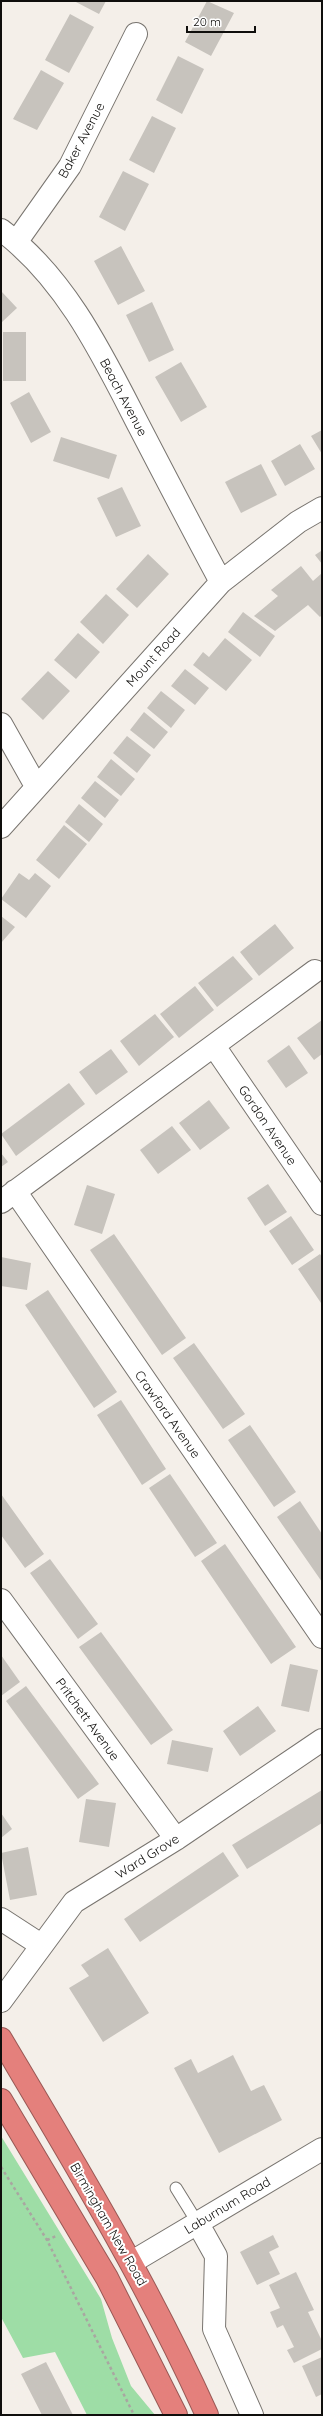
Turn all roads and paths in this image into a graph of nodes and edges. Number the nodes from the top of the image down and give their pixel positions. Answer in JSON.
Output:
{"nodes":[{"id":1,"x":136,"y":34,"type":"dead end"},
{"id":2,"x":9,"y":236,"type":"edge"},
{"id":3,"x":322,"y":508,"type":"edge"},
{"id":4,"x":221,"y":582,"type":"junction"},
{"id":5,"x":1,"y":724,"type":"edge"},
{"id":6,"x":36,"y":786,"type":"junction"},
{"id":7,"x":1,"y":827,"type":"edge"},
{"id":8,"x":318,"y":971,"type":"edge"},
{"id":9,"x":214,"y":1046,"type":"junction"},
{"id":10,"x":8,"y":1196,"type":"edge"},
{"id":11,"x":322,"y":1204,"type":"edge"},
{"id":12,"x":1,"y":1600,"type":"edge"},
{"id":13,"x":322,"y":1637,"type":"edge"},
{"id":14,"x":322,"y":1740,"type":"edge"},
{"id":15,"x":176,"y":1839,"type":"junction"},
{"id":16,"x":1,"y":1919,"type":"edge"},
{"id":17,"x":41,"y":1946,"type":"junction"},
{"id":18,"x":1,"y":2001,"type":"edge"},
{"id":19,"x":1,"y":2039,"type":"edge"},
{"id":20,"x":1,"y":2100,"type":"edge"},
{"id":21,"x":322,"y":2149,"type":"edge"},
{"id":22,"x":1,"y":2167,"type":"edge"},
{"id":23,"x":176,"y":2188,"type":"dead end"},
{"id":24,"x":197,"y":2222,"type":"junction"},
{"id":25,"x":132,"y":2262,"type":"junction"},
{"id":26,"x":106,"y":2278,"type":"junction"},
{"id":27,"x":134,"y":2415,"type":"edge"},
{"id":28,"x":176,"y":2415,"type":"edge"},
{"id":29,"x":207,"y":2415,"type":"edge"},
{"id":30,"x":252,"y":2415,"type":"edge"}],
"edges":[{"from":1,"to":2,"type":"street","name":"Baker Avenue"},
{"from":2,"to":4,"type":"street","name":"Beach Avenue"},
{"from":3,"to":4,"type":"street","name":"Mount Road"},
{"from":4,"to":6,"type":"street","name":"Mount Road"},
{"from":5,"to":6,"type":"street"},
{"from":6,"to":7,"type":"street","name":"Mount Road"},
{"from":8,"to":9,"type":"street"},
{"from":9,"to":10,"type":"street"},
{"from":9,"to":11,"type":"street","name":"Gordon Avenue"},
{"from":10,"to":13,"type":"street","name":"Crawford Avenue"},
{"from":12,"to":15,"type":"street","name":"Pritchett Avenue"},
{"from":14,"to":15,"type":"street","name":"Ward Grove"},
{"from":15,"to":17,"type":"street","name":"Ward Grove"},
{"from":16,"to":17,"type":"street"},
{"from":17,"to":18,"type":"street","name":"Ward Grove"},
{"from":19,"to":25,"type":"highway","name":"Birmingham New Road"},
{"from":20,"to":26,"type":"highway"},
{"from":21,"to":24,"type":"street","name":"Laburnum Road"},
{"from":22,"to":27,"type":"path"},
{"from":23,"to":24,"type":"lane"},
{"from":24,"to":25,"type":"street","name":"Laburnum Road"},
{"from":24,"to":30,"type":"street"},
{"from":25,"to":26,"type":"highway"},
{"from":25,"to":29,"type":"highway","name":"Birmingham New Road"},
{"from":26,"to":28,"type":"highway"}]}
